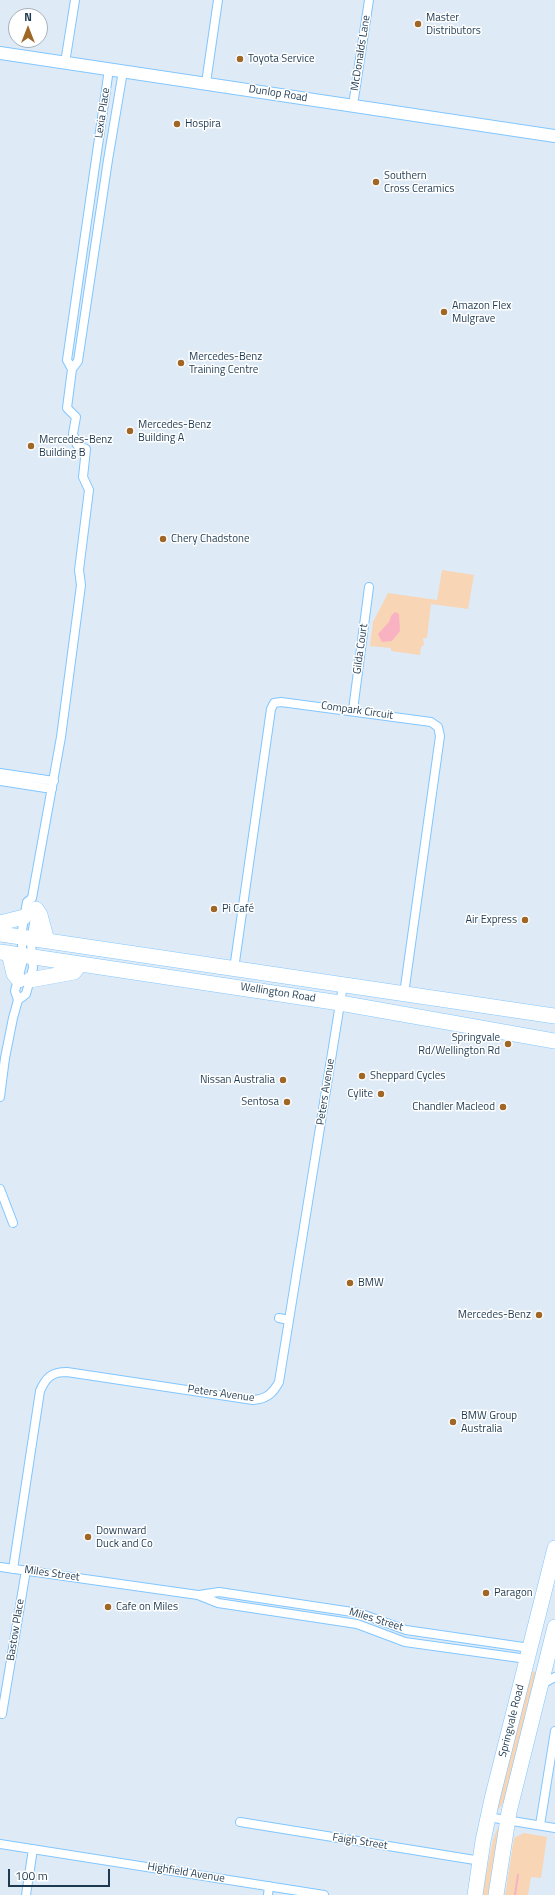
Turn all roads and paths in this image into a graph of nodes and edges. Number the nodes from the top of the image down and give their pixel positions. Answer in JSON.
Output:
{"nodes":[{"id":1,"x":75,"y":0,"type":"edge"},
{"id":2,"x":218,"y":0,"type":"edge"},
{"id":3,"x":369,"y":0,"type":"edge"},
{"id":4,"x":0,"y":53,"type":"edge"},
{"id":5,"x":65,"y":63,"type":"junction"},
{"id":6,"x":109,"y":69,"type":"junction"},
{"id":7,"x":123,"y":70,"type":"junction"},
{"id":8,"x":206,"y":83,"type":"junction"},
{"id":9,"x":353,"y":105,"type":"junction"},
{"id":10,"x":555,"y":136,"type":"edge"},
{"id":11,"x":96,"y":158,"type":"junction"},
{"id":12,"x":108,"y":160,"type":"junction"},
{"id":13,"x":84,"y":244,"type":"junction"},
{"id":14,"x":95,"y":245,"type":"junction"},
{"id":15,"x":77,"y":294,"type":"junction"},
{"id":16,"x":88,"y":296,"type":"junction"},
{"id":17,"x":72,"y":369,"type":"junction"},
{"id":18,"x":369,"y":587,"type":"dead end"},
{"id":19,"x":353,"y":710,"type":"junction"},
{"id":20,"x":0,"y":773,"type":"edge"},
{"id":21,"x":0,"y":781,"type":"edge"},
{"id":22,"x":53,"y":785,"type":"junction"},
{"id":23,"x":31,"y":908,"type":"junction"},
{"id":24,"x":0,"y":923,"type":"edge"},
{"id":25,"x":0,"y":934,"type":"edge"},
{"id":26,"x":27,"y":938,"type":"junction"},
{"id":27,"x":47,"y":941,"type":"junction"},
{"id":28,"x":16,"y":955,"type":"edge"},
{"id":29,"x":80,"y":964,"type":"junction"},
{"id":30,"x":234,"y":969,"type":"junction"},
{"id":31,"x":24,"y":980,"type":"junction"},
{"id":32,"x":343,"y":985,"type":"junction"},
{"id":33,"x":404,"y":994,"type":"junction"},
{"id":34,"x":340,"y":1003,"type":"junction"},
{"id":35,"x":555,"y":1016,"type":"edge"},
{"id":36,"x":555,"y":1041,"type":"edge"},
{"id":37,"x":0,"y":1097,"type":"edge"},
{"id":38,"x":0,"y":1189,"type":"edge"},
{"id":39,"x":13,"y":1223,"type":"dead end"},
{"id":40,"x":279,"y":1318,"type":"dead end"},
{"id":41,"x":289,"y":1320,"type":"junction"},
{"id":42,"x":555,"y":1548,"type":"edge"},
{"id":43,"x":0,"y":1567,"type":"edge"},
{"id":44,"x":13,"y":1569,"type":"junction"},
{"id":45,"x":26,"y":1570,"type":"junction"},
{"id":46,"x":198,"y":1595,"type":"junction"},
{"id":47,"x":262,"y":1598,"type":"junction"},
{"id":48,"x":313,"y":1606,"type":"junction"},
{"id":49,"x":260,"y":1609,"type":"junction"},
{"id":50,"x":359,"y":1613,"type":"junction"},
{"id":51,"x":311,"y":1617,"type":"junction"},
{"id":52,"x":357,"y":1624,"type":"junction"},
{"id":53,"x":555,"y":1627,"type":"edge"},
{"id":54,"x":479,"y":1640,"type":"junction"},
{"id":55,"x":477,"y":1652,"type":"junction"},
{"id":56,"x":528,"y":1654,"type":"junction"},
{"id":57,"x":552,"y":1657,"type":"edge"},
{"id":58,"x":555,"y":1677,"type":"edge"},
{"id":59,"x":541,"y":1684,"type":"junction"},
{"id":60,"x":2,"y":1714,"type":"dead end"},
{"id":61,"x":555,"y":1731,"type":"edge"},
{"id":62,"x":488,"y":1817,"type":"junction"},
{"id":63,"x":508,"y":1820,"type":"junction"},
{"id":64,"x":240,"y":1822,"type":"dead end"},
{"id":65,"x":540,"y":1825,"type":"junction"},
{"id":66,"x":555,"y":1828,"type":"edge"},
{"id":67,"x":0,"y":1844,"type":"edge"},
{"id":68,"x":34,"y":1849,"type":"junction"},
{"id":69,"x":480,"y":1861,"type":"junction"},
{"id":70,"x":268,"y":1891,"type":"edge"},
{"id":71,"x":26,"y":1895,"type":"edge"},
{"id":72,"x":324,"y":1895,"type":"edge"},
{"id":73,"x":475,"y":1895,"type":"edge"},
{"id":74,"x":496,"y":1895,"type":"edge"}],
"edges":[{"from":1,"to":5,"type":"street"},
{"from":2,"to":8,"type":"street"},
{"from":3,"to":9,"type":"street","name":"McDonalds Lane"},
{"from":4,"to":5,"type":"street","name":"Dunlop Road"},
{"from":5,"to":6,"type":"street","name":"Dunlop Road"},
{"from":6,"to":7,"type":"street","name":"Dunlop Road"},
{"from":6,"to":11,"type":"street","name":"Lexia Place"},
{"from":7,"to":8,"type":"street","name":"Dunlop Road"},
{"from":7,"to":12,"type":"street","name":"Lexia Place"},
{"from":8,"to":9,"type":"street","name":"Dunlop Road"},
{"from":9,"to":10,"type":"street","name":"Dunlop Road"},
{"from":11,"to":12,"type":"street"},
{"from":11,"to":13,"type":"street","name":"Lexia Place"},
{"from":12,"to":14,"type":"street","name":"Lexia Place"},
{"from":13,"to":14,"type":"street"},
{"from":13,"to":15,"type":"street","name":"Lexia Place"},
{"from":14,"to":16,"type":"street","name":"Lexia Place"},
{"from":15,"to":16,"type":"street"},
{"from":15,"to":17,"type":"street","name":"Lexia Place"},
{"from":16,"to":17,"type":"street","name":"Lexia Place"},
{"from":17,"to":22,"type":"street","name":"Lexia Place"},
{"from":18,"to":19,"type":"street","name":"Gilda Court"},
{"from":19,"to":30,"type":"street","name":"Compark Circuit"},
{"from":19,"to":33,"type":"street","name":"Compark Circuit"},
{"from":20,"to":22,"type":"street"},
{"from":21,"to":22,"type":"street"},
{"from":22,"to":23,"type":"street"},
{"from":23,"to":24,"type":"highway"},
{"from":23,"to":26,"type":"street"},
{"from":23,"to":26,"type":"street"},
{"from":23,"to":27,"type":"highway"},
{"from":25,"to":26,"type":"highway","name":"Wellington Road"},
{"from":26,"to":27,"type":"highway","name":"Wellington Road"},
{"from":26,"to":28,"type":"street"},
{"from":27,"to":30,"type":"highway","name":"Wellington Road"},
{"from":28,"to":29,"type":"highway","name":"Wellington Road"},
{"from":28,"to":31,"type":"street"},
{"from":28,"to":31,"type":"highway"},
{"from":29,"to":31,"type":"highway"},
{"from":29,"to":34,"type":"highway","name":"Wellington Road"},
{"from":30,"to":32,"type":"highway","name":"Wellington Road"},
{"from":31,"to":37,"type":"street"},
{"from":32,"to":33,"type":"highway","name":"Wellington Road"},
{"from":32,"to":34,"type":"street","name":"Peters Avenue"},
{"from":33,"to":35,"type":"highway","name":"Wellington Road"},
{"from":34,"to":36,"type":"highway","name":"Wellington Road"},
{"from":34,"to":41,"type":"street","name":"Peters Avenue"},
{"from":38,"to":39,"type":"street"},
{"from":40,"to":41,"type":"street"},
{"from":41,"to":44,"type":"street","name":"Peters Avenue"},
{"from":42,"to":56,"type":"highway","name":"Springvale Road"},
{"from":43,"to":44,"type":"street","name":"Miles Street"},
{"from":44,"to":45,"type":"street","name":"Miles Street"},
{"from":45,"to":46,"type":"street","name":"Miles Street"},
{"from":45,"to":60,"type":"street","name":"Bastow Place"},
{"from":46,"to":47,"type":"street","name":"Miles Street"},
{"from":46,"to":49,"type":"street","name":"Miles Street"},
{"from":47,"to":48,"type":"street","name":"Miles Street"},
{"from":47,"to":49,"type":"street"},
{"from":48,"to":50,"type":"street","name":"Miles Street"},
{"from":48,"to":51,"type":"street"},
{"from":49,"to":51,"type":"street","name":"Miles Street"},
{"from":50,"to":52,"type":"street"},
{"from":50,"to":54,"type":"street","name":"Miles Street"},
{"from":51,"to":52,"type":"street","name":"Miles Street"},
{"from":52,"to":55,"type":"street","name":"Miles Street"},
{"from":53,"to":57,"type":"highway","name":"Springvale Road"},
{"from":54,"to":55,"type":"street"},
{"from":54,"to":56,"type":"street","name":"Miles Street"},
{"from":55,"to":56,"type":"street","name":"Miles Street"},
{"from":56,"to":57,"type":"highway"},
{"from":56,"to":62,"type":"highway","name":"Springvale Road"},
{"from":57,"to":59,"type":"highway","name":"Springvale Road"},
{"from":58,"to":59,"type":"street"},
{"from":59,"to":63,"type":"highway","name":"Springvale Road"},
{"from":61,"to":65,"type":"street"},
{"from":62,"to":63,"type":"street"},
{"from":62,"to":69,"type":"highway","name":"Springvale Road"},
{"from":63,"to":65,"type":"street"},
{"from":63,"to":74,"type":"highway","name":"Springvale Road"},
{"from":64,"to":69,"type":"street","name":"Faigh Street"},
{"from":65,"to":66,"type":"street"},
{"from":67,"to":68,"type":"street","name":"Highfield Avenue"},
{"from":68,"to":70,"type":"street","name":"Highfield Avenue"},
{"from":68,"to":71,"type":"street"},
{"from":69,"to":73,"type":"highway","name":"Springvale Road"},
{"from":70,"to":72,"type":"street","name":"Highfield Avenue"}]}
